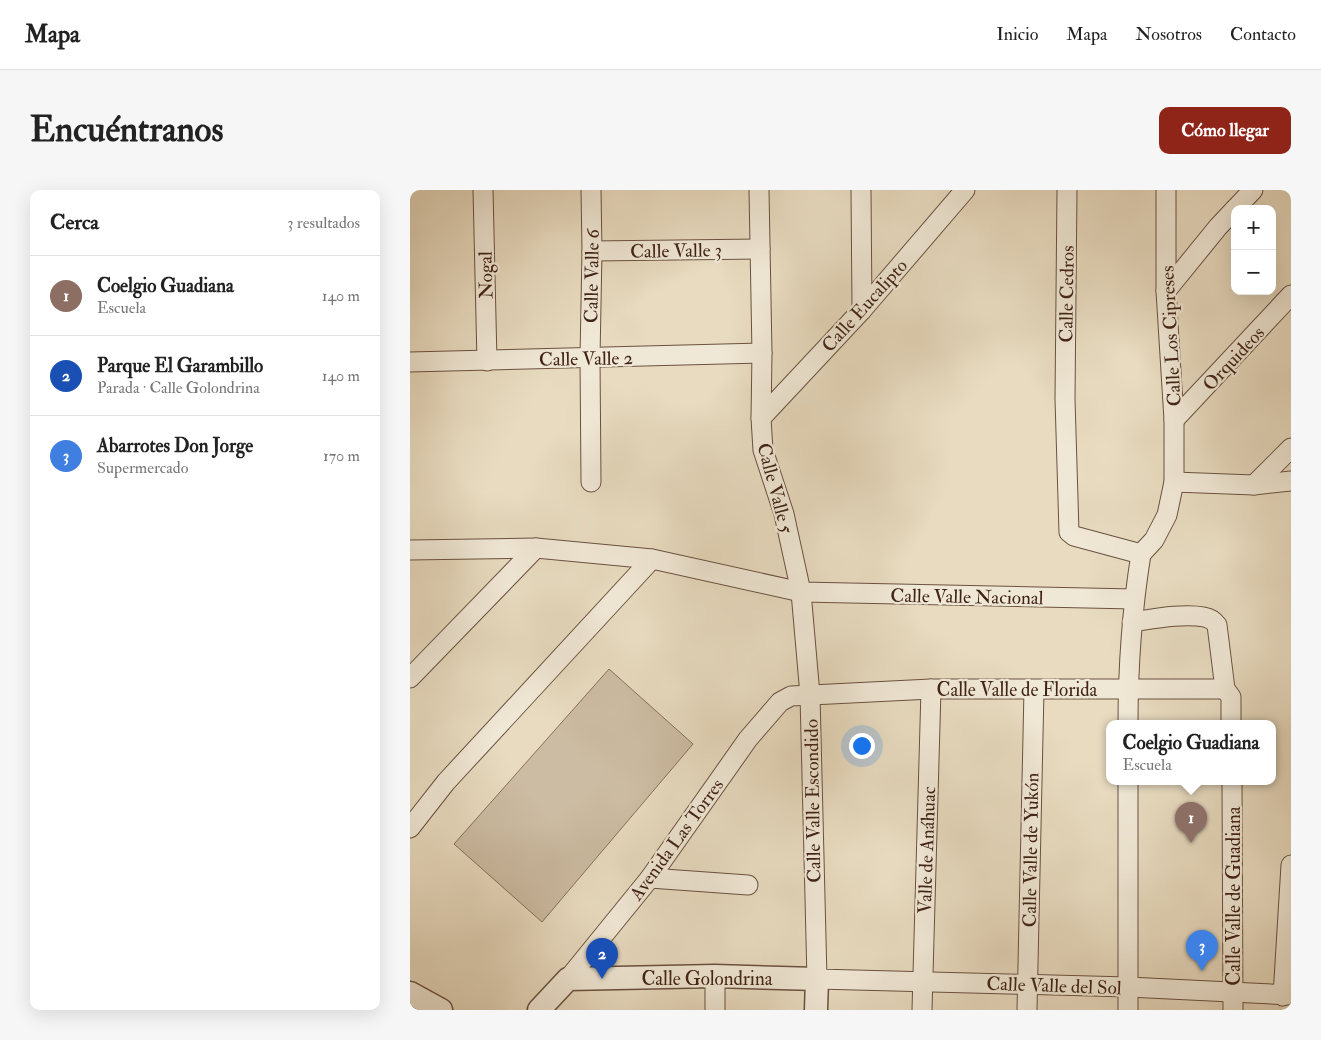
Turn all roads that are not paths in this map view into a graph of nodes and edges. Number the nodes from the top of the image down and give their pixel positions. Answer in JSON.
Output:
{"nodes":[{"id":1,"x":483,"y":190,"type":"edge"},
{"id":2,"x":591,"y":190,"type":"edge"},
{"id":3,"x":759,"y":190,"type":"edge"},
{"id":4,"x":861,"y":190,"type":"edge"},
{"id":5,"x":965,"y":190,"type":"edge"},
{"id":6,"x":1067,"y":190,"type":"edge"},
{"id":7,"x":1166,"y":190,"type":"edge"},
{"id":8,"x":1253,"y":190,"type":"edge"},
{"id":9,"x":1239,"y":205,"type":"edge"},
{"id":10,"x":1231,"y":213,"type":"edge"},
{"id":11,"x":760,"y":249,"type":"junction"},
{"id":12,"x":592,"y":251,"type":"junction"},
{"id":13,"x":1166,"y":291,"type":"junction"},
{"id":14,"x":1291,"y":295,"type":"edge"},
{"id":15,"x":862,"y":310,"type":"junction"},
{"id":16,"x":762,"y":353,"type":"junction"},
{"id":17,"x":590,"y":358,"type":"junction"},
{"id":18,"x":487,"y":361,"type":"junction"},
{"id":19,"x":410,"y":362,"type":"edge"},
{"id":20,"x":760,"y":418,"type":"junction"},
{"id":21,"x":1174,"y":420,"type":"junction"},
{"id":22,"x":1291,"y":448,"type":"edge"},
{"id":23,"x":1291,"y":480,"type":"edge"},
{"id":24,"x":591,"y":482,"type":"dead end"},
{"id":25,"x":1174,"y":482,"type":"junction"},
{"id":26,"x":1254,"y":485,"type":"junction"},
{"id":27,"x":536,"y":548,"type":"junction"},
{"id":28,"x":410,"y":550,"type":"edge"},
{"id":29,"x":1140,"y":554,"type":"junction"},
{"id":30,"x":652,"y":559,"type":"junction"},
{"id":31,"x":801,"y":592,"type":"junction"},
{"id":32,"x":1134,"y":599,"type":"junction"},
{"id":33,"x":1132,"y":622,"type":"junction"},
{"id":34,"x":410,"y":678,"type":"edge"},
{"id":35,"x":931,"y":689,"type":"junction"},
{"id":36,"x":1128,"y":689,"type":"junction"},
{"id":37,"x":1225,"y":689,"type":"junction"},
{"id":38,"x":1034,"y":690,"type":"junction"},
{"id":39,"x":810,"y":695,"type":"junction"},
{"id":40,"x":1128,"y":720,"type":"edge"},
{"id":41,"x":1231,"y":720,"type":"edge"},
{"id":42,"x":1128,"y":785,"type":"edge"},
{"id":43,"x":1232,"y":785,"type":"edge"},
{"id":44,"x":410,"y":828,"type":"edge"},
{"id":45,"x":1291,"y":865,"type":"edge"},
{"id":46,"x":650,"y":878,"type":"junction"},
{"id":47,"x":748,"y":885,"type":"dead end"},
{"id":48,"x":1290,"y":898,"type":"edge"},
{"id":49,"x":715,"y":976,"type":"junction"},
{"id":50,"x":568,"y":979,"type":"junction"},
{"id":51,"x":816,"y":980,"type":"junction"},
{"id":52,"x":923,"y":982,"type":"junction"},
{"id":53,"x":1027,"y":984,"type":"junction"},
{"id":54,"x":1128,"y":987,"type":"junction"},
{"id":55,"x":410,"y":993,"type":"edge"},
{"id":56,"x":1287,"y":995,"type":"edge"},
{"id":57,"x":1233,"y":1001,"type":"edge"},
{"id":58,"x":546,"y":1006,"type":"edge"},
{"id":59,"x":441,"y":1010,"type":"edge"},
{"id":60,"x":715,"y":1010,"type":"edge"},
{"id":61,"x":816,"y":1010,"type":"edge"},
{"id":62,"x":922,"y":1010,"type":"edge"},
{"id":63,"x":1027,"y":1010,"type":"edge"},
{"id":64,"x":1128,"y":1010,"type":"edge"}],
"edges":[{"from":1,"to":18,"type":"street","name":"Nogal"},
{"from":2,"to":12,"type":"street","name":"Calle Valle 6"},
{"from":3,"to":11,"type":"street","name":"Calle Valle 5"},
{"from":4,"to":15,"type":"street"},
{"from":5,"to":15,"type":"street","name":"Calle Eucalipto"},
{"from":6,"to":29,"type":"street","name":"Calle Cedros"},
{"from":7,"to":13,"type":"street","name":"Calle Los Cipreses"},
{"from":8,"to":9,"type":"street"},
{"from":10,"to":13,"type":"street"},
{"from":11,"to":12,"type":"street","name":"Calle Valle 3"},
{"from":11,"to":16,"type":"street","name":"Calle Valle 5"},
{"from":12,"to":17,"type":"street","name":"Calle Valle 6"},
{"from":13,"to":21,"type":"street","name":"Calle Los Cipreses"},
{"from":14,"to":21,"type":"street","name":"Orquideos"},
{"from":15,"to":20,"type":"street","name":"Calle Eucalipto"},
{"from":16,"to":17,"type":"street","name":"Calle Valle 2"},
{"from":16,"to":20,"type":"street","name":"Calle Valle 5"},
{"from":17,"to":18,"type":"street","name":"Calle Valle 2"},
{"from":17,"to":24,"type":"street","name":"Calle Valle 6"},
{"from":18,"to":19,"type":"street","name":"Calle Valle 2"},
{"from":20,"to":31,"type":"street","name":"Calle Valle 5"},
{"from":21,"to":25,"type":"street","name":"Calle Los Cipreses"},
{"from":22,"to":26,"type":"street"},
{"from":23,"to":26,"type":"street"},
{"from":25,"to":26,"type":"street"},
{"from":25,"to":29,"type":"street","name":"Calle Los Cipreses"},
{"from":27,"to":28,"type":"street","name":"Calle Valle Nacional"},
{"from":27,"to":30,"type":"street","name":"Calle Valle Nacional"},
{"from":27,"to":34,"type":"street"},
{"from":29,"to":32,"type":"street"},
{"from":30,"to":31,"type":"street","name":"Calle Valle Nacional"},
{"from":30,"to":44,"type":"street"},
{"from":31,"to":32,"type":"street","name":"Calle Valle Nacional"},
{"from":31,"to":39,"type":"street","name":"Calle Valle Escondido"},
{"from":32,"to":33,"type":"street"},
{"from":33,"to":36,"type":"street"},
{"from":33,"to":37,"type":"street"},
{"from":35,"to":38,"type":"street","name":"Calle Valle de Florida"},
{"from":35,"to":39,"type":"street","name":"Calle Valle de Florida"},
{"from":35,"to":52,"type":"street","name":"Valle de Anáhuac"},
{"from":36,"to":37,"type":"street","name":"Calle Valle de Florida"},
{"from":36,"to":38,"type":"street","name":"Calle Valle de Florida"},
{"from":36,"to":40,"type":"street"},
{"from":37,"to":41,"type":"street"},
{"from":38,"to":53,"type":"street","name":"Calle Valle de Yukón"},
{"from":39,"to":46,"type":"street","name":"Avenida Las Torres"},
{"from":39,"to":51,"type":"street","name":"Calle Valle Escondido"},
{"from":42,"to":54,"type":"street"},
{"from":43,"to":57,"type":"street","name":"Calle Valle de Guadiana"},
{"from":45,"to":48,"type":"street"},
{"from":46,"to":47,"type":"street"},
{"from":46,"to":50,"type":"street","name":"Avenida Las Torres"},
{"from":48,"to":56,"type":"street"},
{"from":49,"to":50,"type":"street","name":"Calle Golondrina"},
{"from":49,"to":51,"type":"street","name":"Calle Golondrina"},
{"from":49,"to":60,"type":"street"},
{"from":50,"to":58,"type":"street","name":"Avenida Las Torres"},
{"from":51,"to":52,"type":"street","name":"Calle Valle del Sol"},
{"from":51,"to":61,"type":"street","name":"Calle Valle Escondido"},
{"from":52,"to":53,"type":"street","name":"Calle Valle del Sol"},
{"from":52,"to":62,"type":"street","name":"Valle de Anáhuac"},
{"from":53,"to":54,"type":"street","name":"Calle Valle del Sol"},
{"from":53,"to":63,"type":"street","name":"Calle Valle de Yukón"},
{"from":54,"to":57,"type":"street","name":"Calle Valle del Sol"},
{"from":54,"to":64,"type":"street"},
{"from":55,"to":59,"type":"street"},
{"from":56,"to":57,"type":"street","name":"Calle Valle del Sol"}]}
